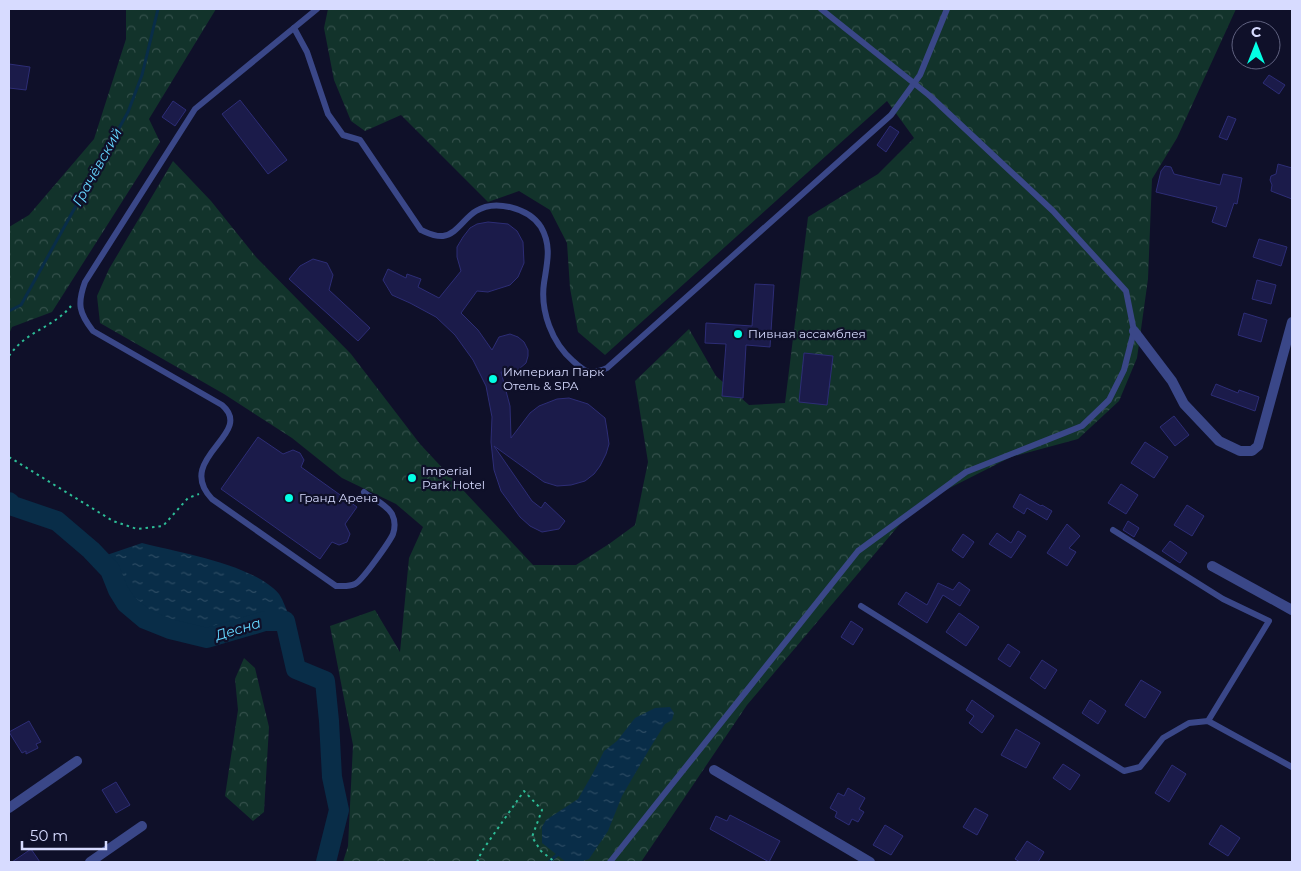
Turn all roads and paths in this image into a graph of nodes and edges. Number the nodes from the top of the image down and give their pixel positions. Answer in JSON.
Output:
{"nodes":[{"id":1,"x":317,"y":9,"type":"edge"},
{"id":2,"x":821,"y":9,"type":"edge"},
{"id":3,"x":947,"y":9,"type":"edge"},
{"id":4,"x":294,"y":28,"type":"junction"},
{"id":5,"x":915,"y":84,"type":"junction"},
{"id":6,"x":80,"y":295,"type":"junction"},
{"id":7,"x":1292,"y":322,"type":"edge"},
{"id":8,"x":1134,"y":331,"type":"junction"},
{"id":9,"x":9,"y":356,"type":"edge"},
{"id":10,"x":9,"y":458,"type":"edge"},
{"id":11,"x":206,"y":492,"type":"junction"},
{"id":12,"x":364,"y":492,"type":"dead end"},
{"id":13,"x":1113,"y":530,"type":"dead end"},
{"id":14,"x":1212,"y":566,"type":"dead end"},
{"id":15,"x":861,"y":606,"type":"dead end"},
{"id":16,"x":1292,"y":610,"type":"edge"},
{"id":17,"x":1208,"y":721,"type":"junction"},
{"id":18,"x":77,"y":761,"type":"dead end"},
{"id":19,"x":1292,"y":767,"type":"edge"},
{"id":20,"x":714,"y":770,"type":"dead end"},
{"id":21,"x":9,"y":808,"type":"edge"},
{"id":22,"x":142,"y":826,"type":"dead end"},
{"id":23,"x":90,"y":862,"type":"edge"},
{"id":24,"x":477,"y":862,"type":"edge"},
{"id":25,"x":555,"y":862,"type":"edge"},
{"id":26,"x":610,"y":862,"type":"edge"},
{"id":27,"x":870,"y":862,"type":"edge"}],
"edges":[{"from":1,"to":4,"type":"lane"},
{"from":2,"to":5,"type":"lane"},
{"from":3,"to":5,"type":"lane"},
{"from":4,"to":5,"type":"lane"},
{"from":4,"to":6,"type":"lane"},
{"from":5,"to":8,"type":"lane"},
{"from":6,"to":9,"type":"path"},
{"from":6,"to":11,"type":"lane"},
{"from":7,"to":8,"type":"street"},
{"from":8,"to":26,"type":"lane"},
{"from":10,"to":11,"type":"path"},
{"from":11,"to":12,"type":"lane"},
{"from":13,"to":17,"type":"lane"},
{"from":14,"to":16,"type":"street"},
{"from":15,"to":17,"type":"lane"},
{"from":17,"to":19,"type":"lane"},
{"from":18,"to":21,"type":"street"},
{"from":20,"to":27,"type":"street"},
{"from":22,"to":23,"type":"street"},
{"from":24,"to":25,"type":"path"}]}
